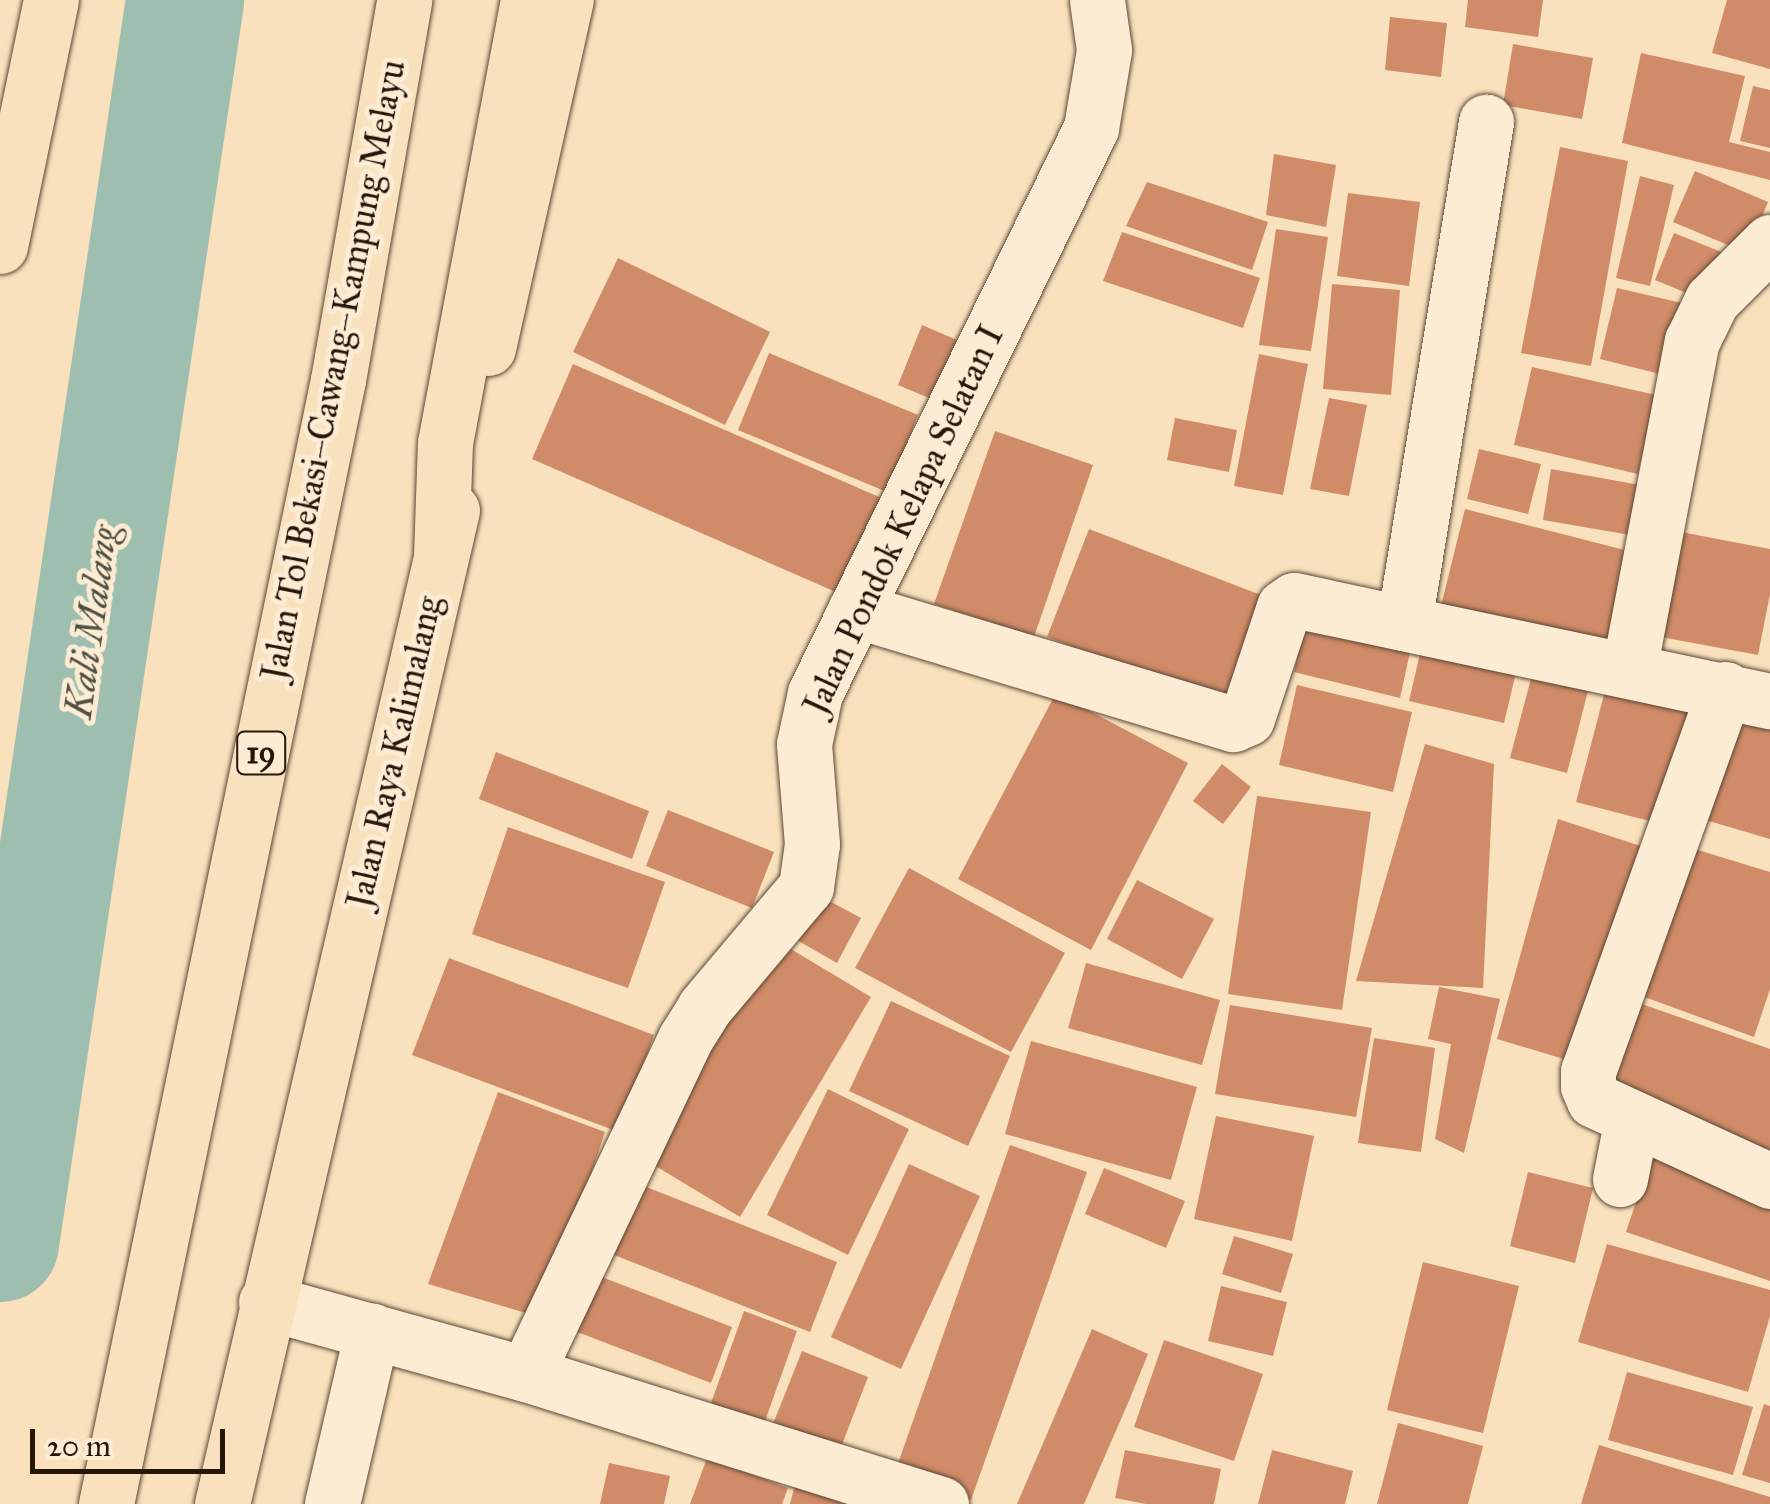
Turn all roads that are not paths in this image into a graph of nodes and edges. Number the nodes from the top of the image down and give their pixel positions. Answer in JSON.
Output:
{"nodes":[{"id":1,"x":51,"y":0,"type":"edge"},
{"id":2,"x":404,"y":0,"type":"edge"},
{"id":3,"x":528,"y":0,"type":"edge"},
{"id":4,"x":566,"y":0,"type":"edge"},
{"id":5,"x":1097,"y":0,"type":"edge"},
{"id":6,"x":1486,"y":122,"type":"dead end"},
{"id":7,"x":1770,"y":242,"type":"edge"},
{"id":8,"x":0,"y":246,"type":"edge"},
{"id":9,"x":442,"y":556,"type":"junction"},
{"id":10,"x":855,"y":610,"type":"junction"},
{"id":11,"x":1404,"y":623,"type":"junction"},
{"id":12,"x":1628,"y":670,"type":"junction"},
{"id":13,"x":1747,"y":695,"type":"edge"},
{"id":14,"x":1632,"y":1118,"type":"junction"},
{"id":15,"x":1620,"y":1179,"type":"dead end"},
{"id":16,"x":1770,"y":1181,"type":"edge"},
{"id":17,"x":266,"y":1302,"type":"junction"},
{"id":18,"x":372,"y":1331,"type":"junction"},
{"id":19,"x":526,"y":1374,"type":"junction"},
{"id":20,"x":106,"y":1504,"type":"edge"},
{"id":21,"x":222,"y":1504,"type":"edge"},
{"id":22,"x":332,"y":1504,"type":"edge"},
{"id":23,"x":942,"y":1504,"type":"edge"}],
"edges":[{"from":1,"to":8,"type":"main road"},
{"from":2,"to":20,"type":"main road","name":"Jalan Tol Bekasi–Cawang–Kampung Melayu","number":"19"},
{"from":3,"to":9,"type":"main road"},
{"from":4,"to":9,"type":"main road","name":"Jalan Raya Kalimalang"},
{"from":5,"to":10,"type":"street","name":"Jalan Pondok Kelapa Selatan I"},
{"from":6,"to":11,"type":"street"},
{"from":7,"to":12,"type":"street"},
{"from":9,"to":17,"type":"main road","name":"Jalan Raya Kalimalang"},
{"from":10,"to":11,"type":"street"},
{"from":10,"to":19,"type":"street","name":"Jalan Pondok Kelapa Selatan I"},
{"from":11,"to":12,"type":"street"},
{"from":12,"to":13,"type":"street"},
{"from":13,"to":14,"type":"street"},
{"from":14,"to":15,"type":"street"},
{"from":14,"to":16,"type":"street"},
{"from":17,"to":18,"type":"street"},
{"from":17,"to":21,"type":"main road","name":"Jalan Raya Kalimalang"},
{"from":18,"to":19,"type":"street"},
{"from":18,"to":22,"type":"street"},
{"from":19,"to":23,"type":"street"}]}
